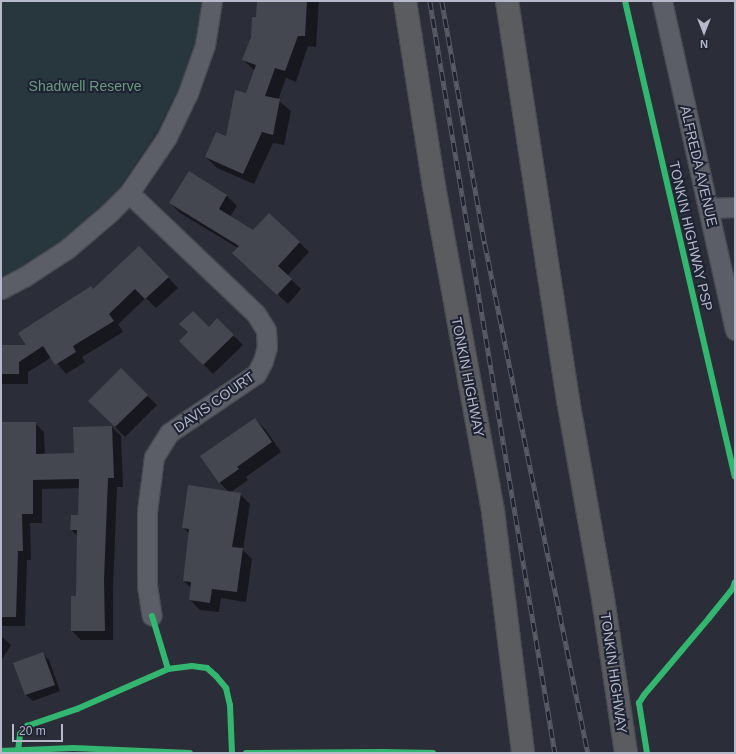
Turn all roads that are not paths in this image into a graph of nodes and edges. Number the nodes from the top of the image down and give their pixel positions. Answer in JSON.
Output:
{"nodes":[{"id":1,"x":212,"y":1,"type":"edge"},
{"id":2,"x":405,"y":1,"type":"edge"},
{"id":3,"x":507,"y":1,"type":"edge"},
{"id":4,"x":662,"y":1,"type":"edge"},
{"id":5,"x":129,"y":193,"type":"junction"},
{"id":6,"x":735,"y":207,"type":"edge"},
{"id":7,"x":709,"y":208,"type":"junction"},
{"id":8,"x":1,"y":289,"type":"edge"},
{"id":9,"x":735,"y":330,"type":"edge"},
{"id":10,"x":152,"y":616,"type":"dead end"},
{"id":11,"x":523,"y":753,"type":"edge"},
{"id":12,"x":626,"y":753,"type":"edge"}],
"edges":[{"from":1,"to":5,"type":"street"},
{"from":2,"to":11,"type":"highway","name":"TONKIN HIGHWAY"},
{"from":3,"to":12,"type":"highway","name":"TONKIN HIGHWAY"},
{"from":4,"to":7,"type":"street","name":"ALFREDA AVENUE"},
{"from":5,"to":8,"type":"street"},
{"from":5,"to":10,"type":"street","name":"DAVIS COURT"},
{"from":6,"to":7,"type":"street"},
{"from":7,"to":9,"type":"street","name":"ALFREDA AVENUE"}]}
